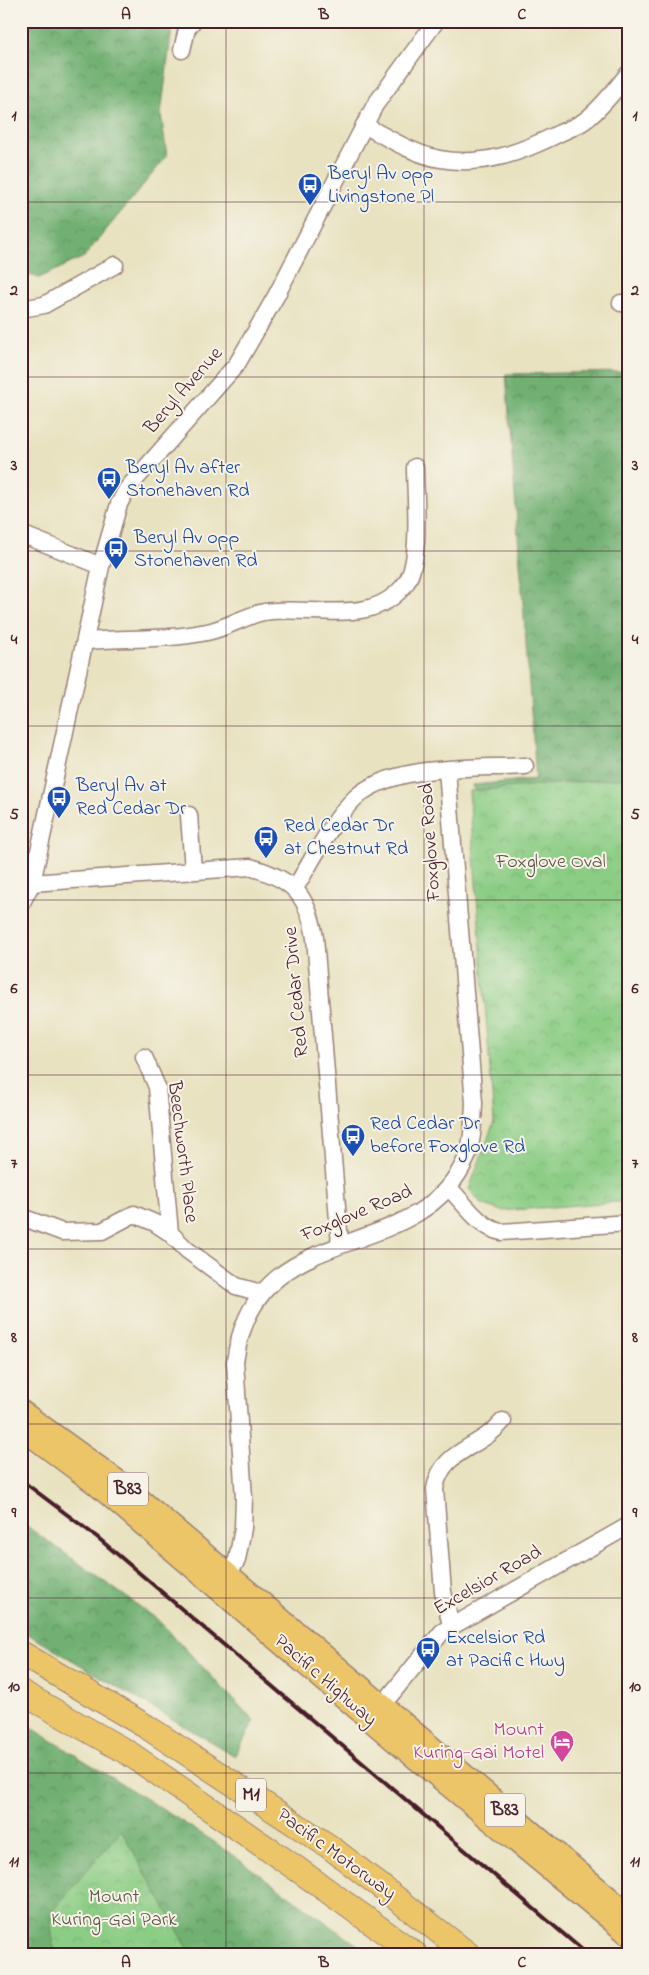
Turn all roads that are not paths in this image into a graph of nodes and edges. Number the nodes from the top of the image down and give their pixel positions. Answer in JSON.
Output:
{"nodes":[{"id":1,"x":193,"y":21,"type":"edge"},
{"id":2,"x":436,"y":21,"type":"edge"},
{"id":3,"x":182,"y":50,"type":"dead end"},
{"id":4,"x":628,"y":74,"type":"edge"},
{"id":5,"x":364,"y":125,"type":"junction"},
{"id":6,"x":115,"y":266,"type":"dead end"},
{"id":7,"x":21,"y":309,"type":"edge"},
{"id":8,"x":415,"y":467,"type":"dead end"},
{"id":9,"x":21,"y":534,"type":"edge"},
{"id":10,"x":101,"y":566,"type":"junction"},
{"id":11,"x":86,"y":641,"type":"junction"},
{"id":12,"x":526,"y":766,"type":"dead end"},
{"id":13,"x":447,"y":770,"type":"junction"},
{"id":14,"x":189,"y":816,"type":"dead end"},
{"id":15,"x":193,"y":870,"type":"junction"},
{"id":16,"x":32,"y":883,"type":"junction"},
{"id":17,"x":295,"y":888,"type":"junction"},
{"id":18,"x":21,"y":904,"type":"edge"},
{"id":19,"x":144,"y":1057,"type":"dead end"},
{"id":20,"x":449,"y":1188,"type":"junction"},
{"id":21,"x":27,"y":1219,"type":"dead end"},
{"id":22,"x":628,"y":1223,"type":"edge"},
{"id":23,"x":170,"y":1233,"type":"junction"},
{"id":24,"x":340,"y":1244,"type":"junction"},
{"id":25,"x":261,"y":1293,"type":"junction"},
{"id":26,"x":21,"y":1411,"type":"edge"},
{"id":27,"x":503,"y":1421,"type":"dead end"},
{"id":28,"x":21,"y":1428,"type":"edge"},
{"id":29,"x":628,"y":1526,"type":"edge"},
{"id":30,"x":224,"y":1582,"type":"junction"},
{"id":31,"x":451,"y":1625,"type":"junction"},
{"id":32,"x":21,"y":1653,"type":"edge"},
{"id":33,"x":21,"y":1692,"type":"edge"},
{"id":34,"x":376,"y":1712,"type":"junction"},
{"id":35,"x":628,"y":1914,"type":"edge"},
{"id":36,"x":628,"y":1934,"type":"edge"},
{"id":37,"x":415,"y":1954,"type":"edge"},
{"id":38,"x":468,"y":1954,"type":"edge"}],
"edges":[{"from":1,"to":3,"type":"street"},
{"from":2,"to":5,"type":"street","name":"Beryl Avenue"},
{"from":4,"to":5,"type":"street"},
{"from":5,"to":10,"type":"street","name":"Beryl Avenue"},
{"from":6,"to":7,"type":"street"},
{"from":8,"to":11,"type":"street"},
{"from":9,"to":10,"type":"street"},
{"from":10,"to":11,"type":"street","name":"Beryl Avenue"},
{"from":11,"to":16,"type":"street","name":"Beryl Avenue"},
{"from":12,"to":13,"type":"street"},
{"from":13,"to":17,"type":"street"},
{"from":13,"to":20,"type":"street","name":"Foxglove Road"},
{"from":14,"to":15,"type":"street"},
{"from":15,"to":16,"type":"street","name":"Red Cedar Drive"},
{"from":15,"to":17,"type":"street","name":"Red Cedar Drive"},
{"from":16,"to":18,"type":"street","name":"Beryl Avenue"},
{"from":17,"to":24,"type":"street","name":"Red Cedar Drive"},
{"from":19,"to":23,"type":"street","name":"Beechworth Place"},
{"from":20,"to":22,"type":"street"},
{"from":20,"to":24,"type":"street","name":"Foxglove Road"},
{"from":21,"to":23,"type":"street"},
{"from":23,"to":25,"type":"street","name":"Beechworth Place"},
{"from":24,"to":25,"type":"street","name":"Foxglove Road"},
{"from":25,"to":30,"type":"street","name":"Foxglove Road"},
{"from":26,"to":30,"type":"main road","name":"Pacific Highway","number":"B83"},
{"from":27,"to":31,"type":"street"},
{"from":28,"to":30,"type":"main road","name":"Pacific Highway","number":"B83"},
{"from":29,"to":31,"type":"street","name":"Excelsior Road"},
{"from":30,"to":34,"type":"main road","name":"Pacific Highway","number":"B83"},
{"from":31,"to":34,"type":"street","name":"Excelsior Road"},
{"from":32,"to":38,"type":"highway","name":"Pacific Motorway","number":"M1"},
{"from":33,"to":37,"type":"highway","name":"Pacific Motorway","number":"M1"},
{"from":34,"to":35,"type":"main road","name":"Pacific Highway","number":"B83"},
{"from":34,"to":36,"type":"main road","name":"Pacific Highway","number":"B83"}]}
